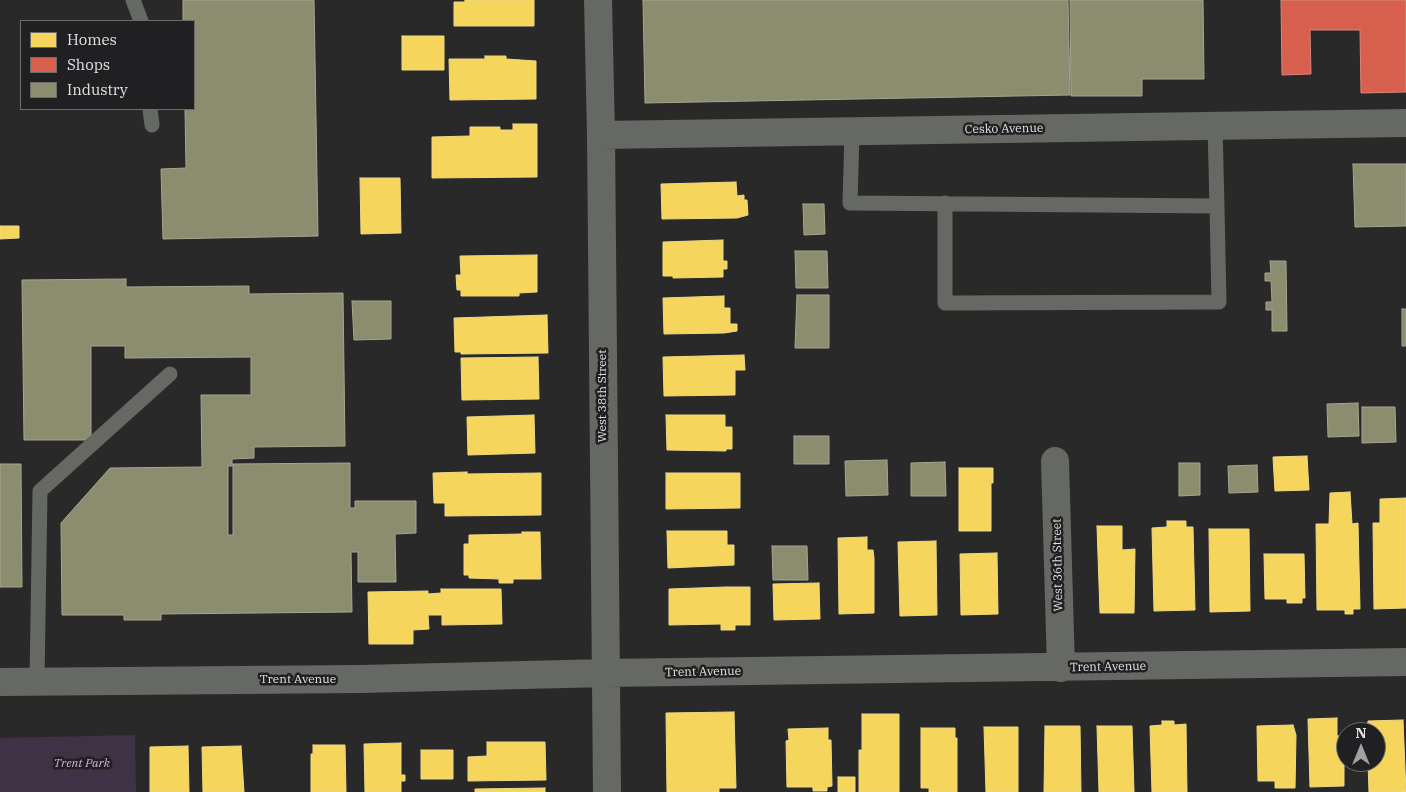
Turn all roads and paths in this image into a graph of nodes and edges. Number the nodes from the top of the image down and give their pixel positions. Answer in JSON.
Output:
{"nodes":[{"id":1,"x":133,"y":0,"type":"edge"},
{"id":2,"x":598,"y":0,"type":"edge"},
{"id":3,"x":141,"y":20,"type":"edge"},
{"id":4,"x":150,"y":110,"type":"edge"},
{"id":5,"x":1406,"y":123,"type":"edge"},
{"id":6,"x":152,"y":125,"type":"dead end"},
{"id":7,"x":1215,"y":126,"type":"junction"},
{"id":8,"x":852,"y":132,"type":"junction"},
{"id":9,"x":601,"y":135,"type":"junction"},
{"id":10,"x":945,"y":203,"type":"junction"},
{"id":11,"x":1217,"y":206,"type":"junction"},
{"id":12,"x":170,"y":374,"type":"dead end"},
{"id":13,"x":1055,"y":461,"type":"dead end"},
{"id":14,"x":1406,"y":662,"type":"edge"},
{"id":15,"x":1061,"y":668,"type":"junction"},
{"id":16,"x":606,"y":673,"type":"junction"},
{"id":17,"x":37,"y":681,"type":"junction"},
{"id":18,"x":0,"y":682,"type":"edge"},
{"id":19,"x":607,"y":792,"type":"edge"}],
"edges":[{"from":1,"to":3,"type":"lane"},
{"from":2,"to":9,"type":"street","name":"West 38th Street"},
{"from":4,"to":6,"type":"lane"},
{"from":5,"to":7,"type":"street","name":"Cesko Avenue"},
{"from":7,"to":8,"type":"street","name":"Cesko Avenue"},
{"from":7,"to":11,"type":"lane"},
{"from":8,"to":9,"type":"street","name":"Cesko Avenue"},
{"from":8,"to":10,"type":"lane"},
{"from":9,"to":16,"type":"street","name":"West 38th Street"},
{"from":10,"to":11,"type":"lane"},
{"from":10,"to":11,"type":"lane"},
{"from":12,"to":17,"type":"lane"},
{"from":13,"to":15,"type":"street","name":"West 36th Street"},
{"from":14,"to":15,"type":"street","name":"Trent Avenue"},
{"from":15,"to":16,"type":"street","name":"Trent Avenue"},
{"from":16,"to":17,"type":"street","name":"Trent Avenue"},
{"from":16,"to":19,"type":"street","name":"West 38th Street"},
{"from":17,"to":18,"type":"street","name":"Trent Avenue"}]}
